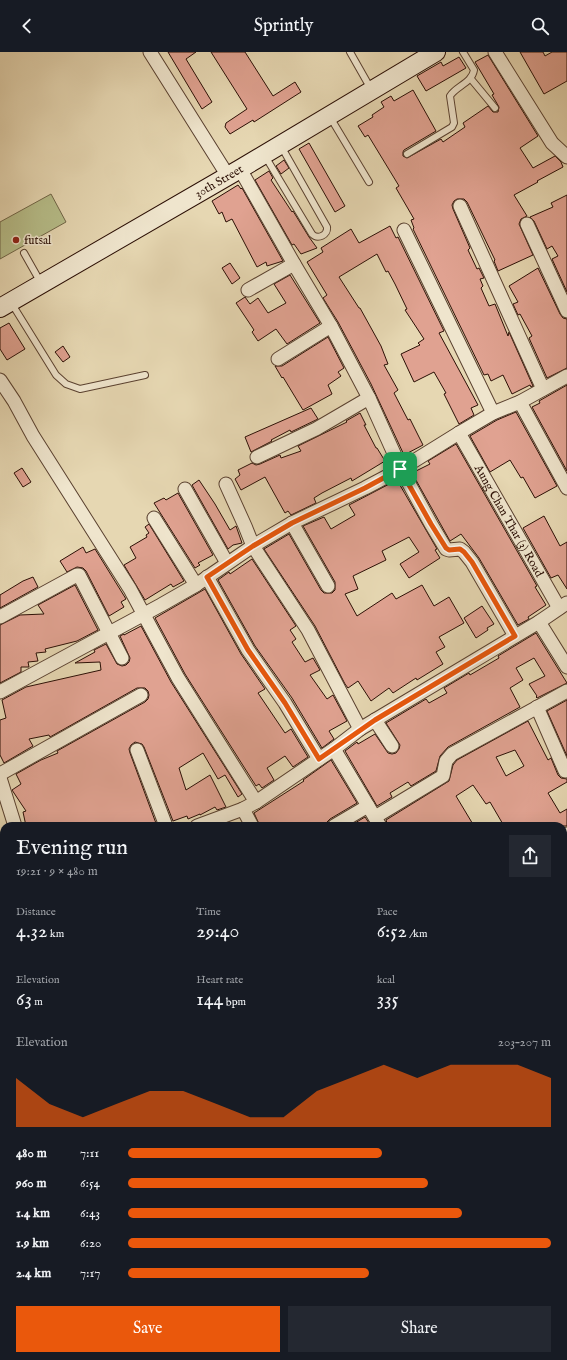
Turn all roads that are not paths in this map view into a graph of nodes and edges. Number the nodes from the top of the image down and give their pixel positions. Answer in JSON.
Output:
{"nodes":[{"id":1,"x":150,"y":52,"type":"edge"},
{"id":2,"x":350,"y":52,"type":"edge"},
{"id":3,"x":436,"y":52,"type":"edge"},
{"id":4,"x":463,"y":52,"type":"edge"},
{"id":5,"x":495,"y":52,"type":"edge"},
{"id":6,"x":471,"y":78,"type":"junction"},
{"id":7,"x":372,"y":90,"type":"junction"},
{"id":8,"x":495,"y":108,"type":"dead end"},
{"id":9,"x":329,"y":116,"type":"junction"},
{"id":10,"x":280,"y":145,"type":"junction"},
{"id":11,"x":407,"y":154,"type":"dead end"},
{"id":12,"x":264,"y":155,"type":"junction"},
{"id":13,"x":567,"y":157,"type":"edge"},
{"id":14,"x":234,"y":172,"type":"junction"},
{"id":15,"x":369,"y":182,"type":"dead end"},
{"id":16,"x":460,"y":206,"type":"dead end"},
{"id":17,"x":527,"y":224,"type":"dead end"},
{"id":18,"x":404,"y":230,"type":"dead end"},
{"id":19,"x":24,"y":253,"type":"dead end"},
{"id":20,"x":294,"y":264,"type":"junction"},
{"id":21,"x":42,"y":284,"type":"junction"},
{"id":22,"x":248,"y":290,"type":"dead end"},
{"id":23,"x":5,"y":305,"type":"edge"},
{"id":24,"x":567,"y":311,"type":"edge"},
{"id":25,"x":331,"y":326,"type":"junction"},
{"id":26,"x":278,"y":359,"type":"dead end"},
{"id":27,"x":145,"y":375,"type":"dead end"},
{"id":28,"x":567,"y":376,"type":"edge"},
{"id":29,"x":0,"y":380,"type":"edge"},
{"id":30,"x":543,"y":389,"type":"junction"},
{"id":31,"x":369,"y":398,"type":"junction"},
{"id":32,"x":520,"y":402,"type":"junction"},
{"id":33,"x":493,"y":413,"type":"junction"},
{"id":34,"x":459,"y":433,"type":"junction"},
{"id":35,"x":258,"y":457,"type":"dead end"},
{"id":36,"x":400,"y":469,"type":"junction"},
{"id":37,"x":226,"y":484,"type":"dead end"},
{"id":38,"x":567,"y":488,"type":"edge"},
{"id":39,"x":185,"y":490,"type":"dead end"},
{"id":40,"x":154,"y":518,"type":"dead end"},
{"id":41,"x":292,"y":523,"type":"junction"},
{"id":42,"x":253,"y":546,"type":"junction"},
{"id":43,"x":227,"y":563,"type":"junction"},
{"id":44,"x":207,"y":577,"type":"junction"},
{"id":45,"x":196,"y":585,"type":"junction"},
{"id":46,"x":328,"y":586,"type":"dead end"},
{"id":47,"x":563,"y":606,"type":"edge"},
{"id":48,"x":143,"y":614,"type":"junction"},
{"id":49,"x":0,"y":617,"type":"edge"},
{"id":50,"x":539,"y":622,"type":"junction"},
{"id":51,"x":108,"y":633,"type":"junction"},
{"id":52,"x":515,"y":636,"type":"junction"},
{"id":53,"x":122,"y":658,"type":"dead end"},
{"id":54,"x":567,"y":667,"type":"edge"},
{"id":55,"x":567,"y":691,"type":"edge"},
{"id":56,"x":0,"y":692,"type":"edge"},
{"id":57,"x":141,"y":696,"type":"dead end"},
{"id":58,"x":537,"y":707,"type":"junction"},
{"id":59,"x":375,"y":720,"type":"junction"},
{"id":60,"x":360,"y":729,"type":"junction"},
{"id":61,"x":392,"y":746,"type":"dead end"},
{"id":62,"x":334,"y":749,"type":"junction"},
{"id":63,"x":137,"y":750,"type":"dead end"},
{"id":64,"x":319,"y":759,"type":"junction"},
{"id":65,"x":565,"y":771,"type":"dead end"},
{"id":66,"x":0,"y":774,"type":"edge"},
{"id":67,"x":0,"y":778,"type":"edge"},
{"id":68,"x":256,"y":802,"type":"junction"},
{"id":69,"x":243,"y":809,"type":"junction"},
{"id":70,"x":374,"y":816,"type":"edge"},
{"id":71,"x":14,"y":822,"type":"edge"},
{"id":72,"x":164,"y":822,"type":"edge"},
{"id":73,"x":208,"y":822,"type":"edge"},
{"id":74,"x":250,"y":822,"type":"edge"},
{"id":75,"x":350,"y":822,"type":"edge"}],
"edges":[{"from":1,"to":14,"type":"street"},
{"from":2,"to":7,"type":"lane"},
{"from":3,"to":7,"type":"main road","name":"30th Street"},
{"from":4,"to":6,"type":"lane"},
{"from":5,"to":13,"type":"street"},
{"from":6,"to":8,"type":"lane"},
{"from":6,"to":11,"type":"lane"},
{"from":7,"to":9,"type":"main road","name":"30th Street"},
{"from":9,"to":10,"type":"main road","name":"30th Street"},
{"from":9,"to":15,"type":"lane"},
{"from":10,"to":12,"type":"main road","name":"30th Street"},
{"from":10,"to":12,"type":"lane"},
{"from":12,"to":14,"type":"main road","name":"30th Street"},
{"from":14,"to":20,"type":"street"},
{"from":14,"to":21,"type":"main road","name":"30th Street"},
{"from":16,"to":30,"type":"street"},
{"from":17,"to":24,"type":"street"},
{"from":18,"to":33,"type":"street"},
{"from":19,"to":21,"type":"lane"},
{"from":20,"to":22,"type":"street"},
{"from":20,"to":25,"type":"street"},
{"from":21,"to":23,"type":"main road","name":"30th Street"},
{"from":23,"to":27,"type":"lane"},
{"from":25,"to":26,"type":"street"},
{"from":25,"to":31,"type":"street"},
{"from":28,"to":30,"type":"street"},
{"from":29,"to":48,"type":"street"},
{"from":30,"to":32,"type":"street"},
{"from":31,"to":35,"type":"street"},
{"from":31,"to":36,"type":"street"},
{"from":32,"to":33,"type":"street"},
{"from":32,"to":38,"type":"street"},
{"from":33,"to":34,"type":"street"},
{"from":34,"to":36,"type":"street"},
{"from":34,"to":47,"type":"street","name":"Aung Chan Thar (3) Road"},
{"from":36,"to":41,"type":"street"},
{"from":36,"to":52,"type":"street"},
{"from":37,"to":42,"type":"street"},
{"from":39,"to":43,"type":"street"},
{"from":40,"to":45,"type":"street"},
{"from":41,"to":42,"type":"street"},
{"from":41,"to":46,"type":"street"},
{"from":42,"to":43,"type":"street"},
{"from":42,"to":60,"type":"street"},
{"from":43,"to":44,"type":"street"},
{"from":44,"to":45,"type":"street"},
{"from":44,"to":64,"type":"street"},
{"from":45,"to":48,"type":"street"},
{"from":47,"to":50,"type":"street"},
{"from":48,"to":51,"type":"street"},
{"from":48,"to":68,"type":"street"},
{"from":49,"to":51,"type":"street"},
{"from":50,"to":52,"type":"street"},
{"from":50,"to":54,"type":"street"},
{"from":51,"to":53,"type":"street"},
{"from":51,"to":56,"type":"street"},
{"from":52,"to":59,"type":"street"},
{"from":55,"to":58,"type":"street"},
{"from":57,"to":66,"type":"street"},
{"from":58,"to":65,"type":"street"},
{"from":58,"to":70,"type":"street"},
{"from":59,"to":60,"type":"street"},
{"from":59,"to":61,"type":"street"},
{"from":60,"to":62,"type":"street"},
{"from":62,"to":64,"type":"street"},
{"from":62,"to":70,"type":"street"},
{"from":63,"to":72,"type":"street"},
{"from":64,"to":68,"type":"street"},
{"from":67,"to":71,"type":"street"},
{"from":68,"to":69,"type":"street"},
{"from":69,"to":73,"type":"street"},
{"from":69,"to":74,"type":"street"},
{"from":70,"to":75,"type":"street"}]}
